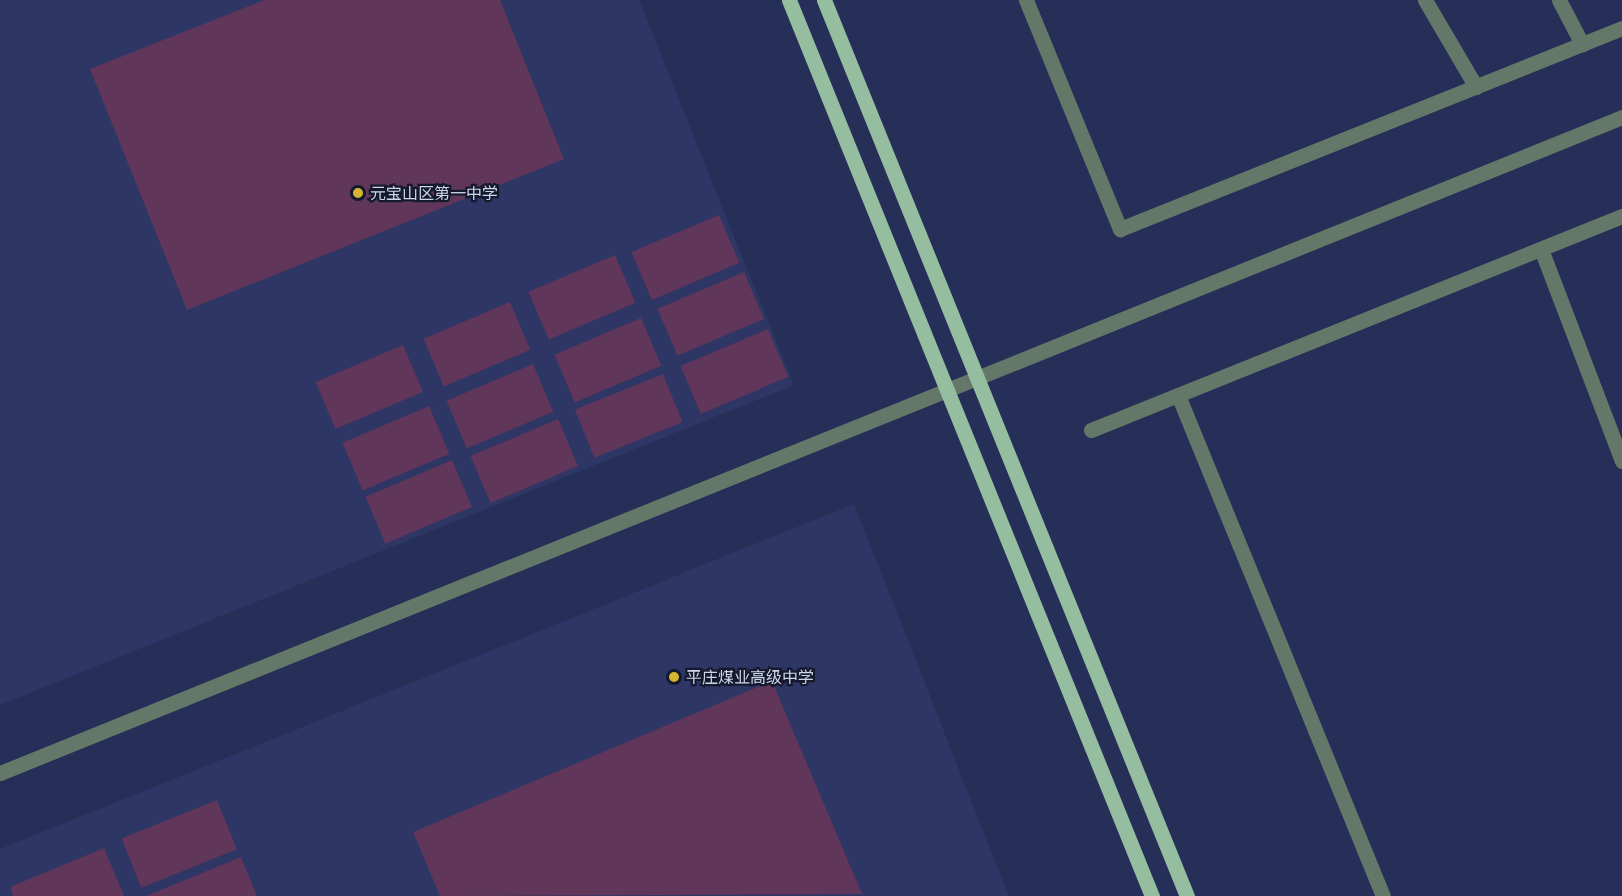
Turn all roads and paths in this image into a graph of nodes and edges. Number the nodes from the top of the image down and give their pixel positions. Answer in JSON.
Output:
{"nodes":[{"id":1,"x":789,"y":0,"type":"edge"},
{"id":2,"x":824,"y":0,"type":"edge"},
{"id":3,"x":1026,"y":0,"type":"edge"},
{"id":4,"x":1425,"y":0,"type":"edge"},
{"id":5,"x":1559,"y":0,"type":"edge"},
{"id":6,"x":1622,"y":28,"type":"edge"},
{"id":7,"x":1582,"y":44,"type":"junction"},
{"id":8,"x":1476,"y":87,"type":"junction"},
{"id":9,"x":1622,"y":117,"type":"edge"},
{"id":10,"x":1622,"y":216,"type":"edge"},
{"id":11,"x":1541,"y":249,"type":"junction"},
{"id":12,"x":977,"y":377,"type":"junction"},
{"id":13,"x":946,"y":390,"type":"junction"},
{"id":14,"x":1178,"y":395,"type":"junction"},
{"id":15,"x":1091,"y":430,"type":"dead end"},
{"id":16,"x":1622,"y":461,"type":"edge"},
{"id":17,"x":0,"y":773,"type":"edge"},
{"id":18,"x":1152,"y":896,"type":"edge"},
{"id":19,"x":1187,"y":896,"type":"edge"},
{"id":20,"x":1383,"y":896,"type":"edge"}],
"edges":[{"from":1,"to":13,"type":"main road"},
{"from":2,"to":12,"type":"main road"},
{"from":3,"to":8,"type":"street"},
{"from":4,"to":8,"type":"street"},
{"from":5,"to":7,"type":"street"},
{"from":6,"to":7,"type":"street"},
{"from":7,"to":8,"type":"street"},
{"from":9,"to":12,"type":"street"},
{"from":10,"to":11,"type":"street"},
{"from":11,"to":14,"type":"street"},
{"from":11,"to":16,"type":"street"},
{"from":12,"to":13,"type":"street"},
{"from":12,"to":19,"type":"main road"},
{"from":13,"to":17,"type":"street"},
{"from":13,"to":18,"type":"main road"},
{"from":14,"to":15,"type":"street"},
{"from":14,"to":20,"type":"street"}]}
